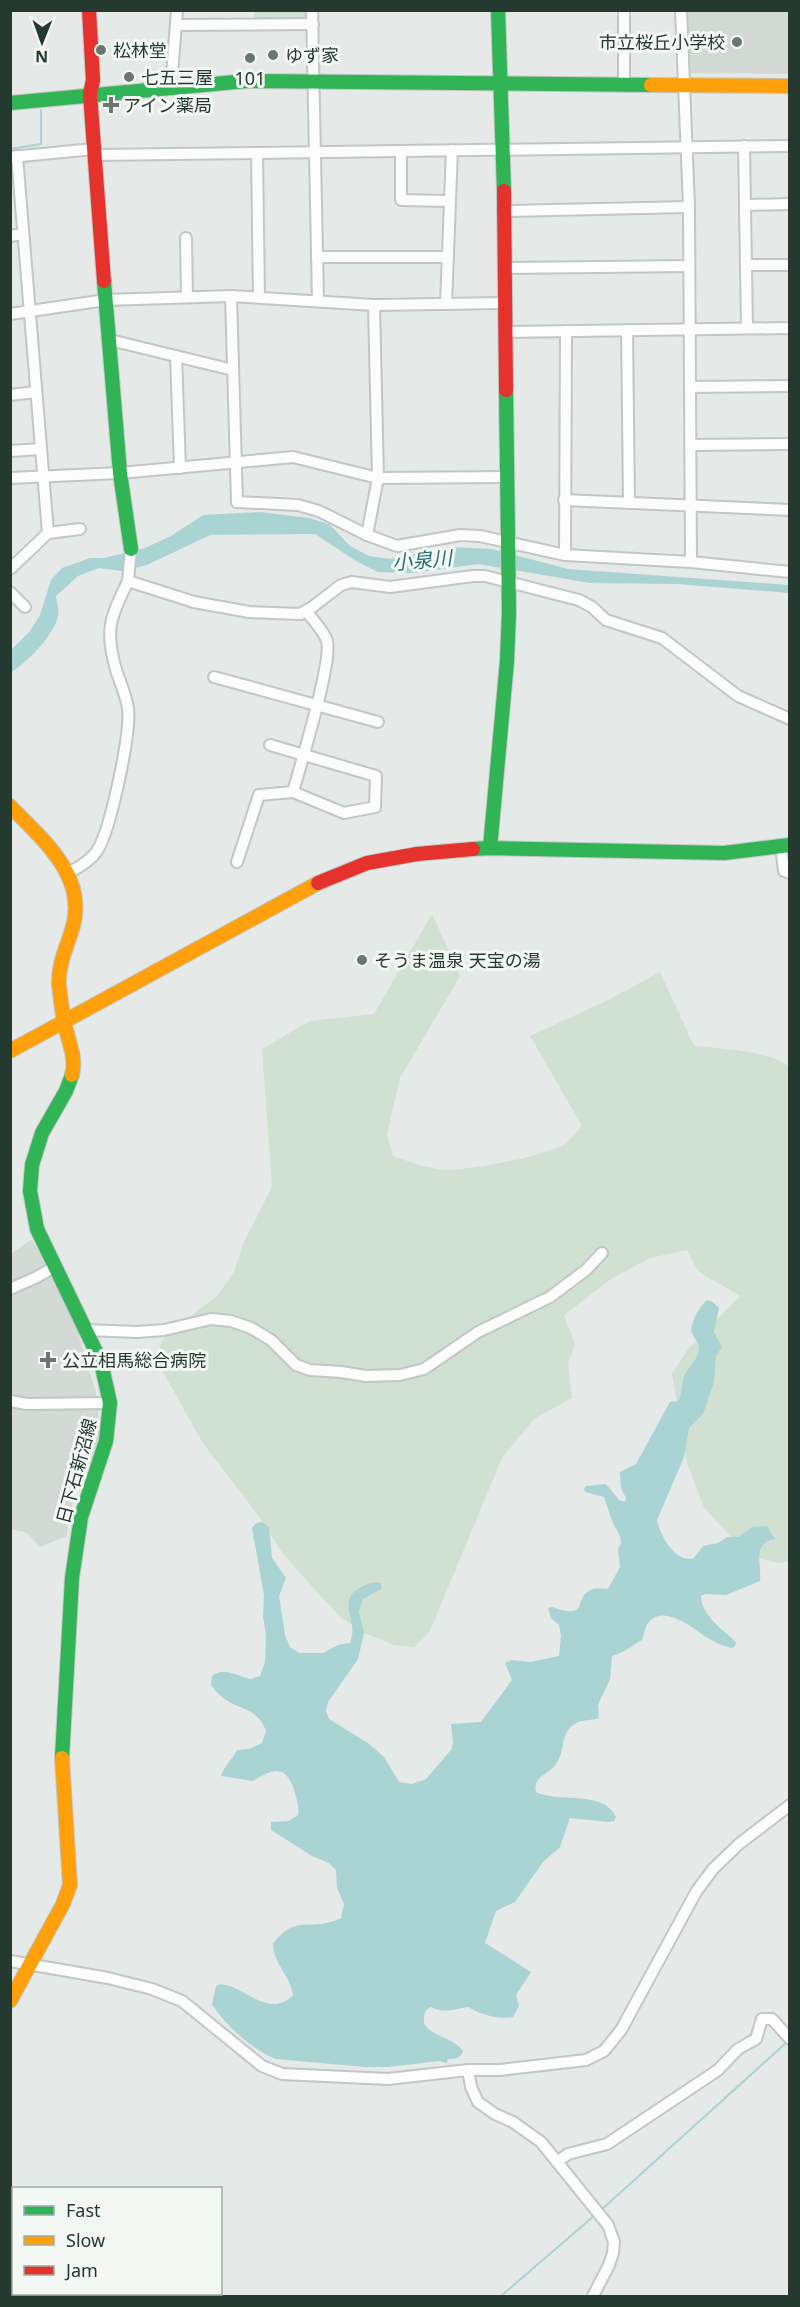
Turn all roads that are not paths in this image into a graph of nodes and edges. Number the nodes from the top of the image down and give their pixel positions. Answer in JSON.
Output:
{"nodes":[{"id":1,"x":89,"y":10,"type":"edge"},
{"id":2,"x":177,"y":10,"type":"edge"},
{"id":3,"x":312,"y":10,"type":"edge"},
{"id":4,"x":498,"y":10,"type":"edge"},
{"id":5,"x":624,"y":10,"type":"edge"},
{"id":6,"x":681,"y":10,"type":"edge"},
{"id":7,"x":313,"y":24,"type":"junction"},
{"id":8,"x":176,"y":25,"type":"junction"},
{"id":9,"x":314,"y":82,"type":"junction"},
{"id":10,"x":502,"y":83,"type":"junction"},
{"id":11,"x":624,"y":84,"type":"junction"},
{"id":12,"x":686,"y":85,"type":"junction"},
{"id":13,"x":789,"y":86,"type":"edge"},
{"id":14,"x":171,"y":88,"type":"junction"},
{"id":15,"x":90,"y":94,"type":"junction"},
{"id":16,"x":10,"y":103,"type":"edge"},
{"id":17,"x":744,"y":146,"type":"junction"},
{"id":18,"x":789,"y":146,"type":"edge"},
{"id":19,"x":687,"y":147,"type":"junction"},
{"id":20,"x":452,"y":150,"type":"junction"},
{"id":21,"x":504,"y":150,"type":"junction"},
{"id":22,"x":401,"y":151,"type":"junction"},
{"id":23,"x":94,"y":152,"type":"junction"},
{"id":24,"x":315,"y":152,"type":"junction"},
{"id":25,"x":257,"y":153,"type":"junction"},
{"id":26,"x":14,"y":156,"type":"edge"},
{"id":27,"x":450,"y":201,"type":"junction"},
{"id":28,"x":789,"y":204,"type":"edge"},
{"id":29,"x":746,"y":205,"type":"junction"},
{"id":30,"x":689,"y":207,"type":"junction"},
{"id":31,"x":503,"y":211,"type":"junction"},
{"id":32,"x":23,"y":234,"type":"junction"},
{"id":33,"x":10,"y":236,"type":"edge"},
{"id":34,"x":186,"y":238,"type":"dead end"},
{"id":35,"x":317,"y":257,"type":"junction"},
{"id":36,"x":448,"y":257,"type":"junction"},
{"id":37,"x":747,"y":265,"type":"junction"},
{"id":38,"x":789,"y":265,"type":"edge"},
{"id":39,"x":689,"y":266,"type":"junction"},
{"id":40,"x":505,"y":268,"type":"junction"},
{"id":41,"x":231,"y":296,"type":"junction"},
{"id":42,"x":187,"y":297,"type":"junction"},
{"id":43,"x":259,"y":297,"type":"junction"},
{"id":44,"x":106,"y":300,"type":"junction"},
{"id":45,"x":318,"y":301,"type":"junction"},
{"id":46,"x":506,"y":303,"type":"junction"},
{"id":47,"x":446,"y":304,"type":"junction"},
{"id":48,"x":374,"y":305,"type":"junction"},
{"id":49,"x":30,"y":312,"type":"junction"},
{"id":50,"x":10,"y":314,"type":"edge"},
{"id":51,"x":747,"y":328,"type":"junction"},
{"id":52,"x":789,"y":328,"type":"edge"},
{"id":53,"x":689,"y":329,"type":"junction"},
{"id":54,"x":627,"y":330,"type":"junction"},
{"id":55,"x":566,"y":331,"type":"junction"},
{"id":56,"x":506,"y":332,"type":"junction"},
{"id":57,"x":110,"y":340,"type":"junction"},
{"id":58,"x":176,"y":356,"type":"junction"},
{"id":59,"x":233,"y":370,"type":"junction"},
{"id":60,"x":789,"y":386,"type":"edge"},
{"id":61,"x":690,"y":387,"type":"junction"},
{"id":62,"x":36,"y":392,"type":"junction"},
{"id":63,"x":10,"y":395,"type":"edge"},
{"id":64,"x":789,"y":444,"type":"edge"},
{"id":65,"x":691,"y":445,"type":"junction"},
{"id":66,"x":41,"y":449,"type":"junction"},
{"id":67,"x":10,"y":451,"type":"edge"},
{"id":68,"x":236,"y":464,"type":"junction"},
{"id":69,"x":180,"y":468,"type":"junction"},
{"id":70,"x":120,"y":472,"type":"junction"},
{"id":71,"x":44,"y":476,"type":"junction"},
{"id":72,"x":506,"y":477,"type":"junction"},
{"id":73,"x":10,"y":478,"type":"edge"},
{"id":74,"x":378,"y":478,"type":"junction"},
{"id":75,"x":564,"y":500,"type":"junction"},
{"id":76,"x":629,"y":501,"type":"junction"},
{"id":77,"x":691,"y":505,"type":"junction"},
{"id":78,"x":789,"y":510,"type":"edge"},
{"id":79,"x":80,"y":529,"type":"dead end"},
{"id":80,"x":48,"y":533,"type":"junction"},
{"id":81,"x":367,"y":535,"type":"junction"},
{"id":82,"x":508,"y":541,"type":"junction"},
{"id":83,"x":131,"y":549,"type":"joint"},
{"id":84,"x":565,"y":555,"type":"junction"},
{"id":85,"x":691,"y":562,"type":"junction"},
{"id":86,"x":10,"y":568,"type":"edge"},
{"id":87,"x":789,"y":572,"type":"edge"},
{"id":88,"x":129,"y":579,"type":"junction"},
{"id":89,"x":508,"y":582,"type":"junction"},
{"id":90,"x":10,"y":592,"type":"edge"},
{"id":91,"x":25,"y":607,"type":"dead end"},
{"id":92,"x":306,"y":610,"type":"junction"},
{"id":93,"x":214,"y":677,"type":"dead end"},
{"id":94,"x":317,"y":704,"type":"junction"},
{"id":95,"x":789,"y":719,"type":"edge"},
{"id":96,"x":378,"y":722,"type":"dead end"},
{"id":97,"x":270,"y":745,"type":"dead end"},
{"id":98,"x":304,"y":754,"type":"junction"},
{"id":99,"x":293,"y":792,"type":"junction"},
{"id":100,"x":10,"y":806,"type":"edge"},
{"id":101,"x":785,"y":846,"type":"edge"},
{"id":102,"x":490,"y":848,"type":"junction"},
{"id":103,"x":237,"y":862,"type":"dead end"},
{"id":104,"x":68,"y":873,"type":"junction"},
{"id":105,"x":789,"y":873,"type":"edge"},
{"id":106,"x":64,"y":1022,"type":"junction"},
{"id":107,"x":10,"y":1051,"type":"edge"},
{"id":108,"x":602,"y":1253,"type":"dead end"},
{"id":109,"x":54,"y":1267,"type":"junction"},
{"id":110,"x":10,"y":1289,"type":"edge"},
{"id":111,"x":86,"y":1330,"type":"junction"},
{"id":112,"x":10,"y":1401,"type":"edge"},
{"id":113,"x":110,"y":1403,"type":"junction"},
{"id":114,"x":789,"y":1805,"type":"edge"},
{"id":115,"x":10,"y":1961,"type":"edge"},
{"id":116,"x":29,"y":1964,"type":"junction"},
{"id":117,"x":10,"y":2001,"type":"edge"},
{"id":118,"x":789,"y":2039,"type":"edge"},
{"id":119,"x":468,"y":2070,"type":"junction"},
{"id":120,"x":557,"y":2162,"type":"junction"},
{"id":121,"x":593,"y":2296,"type":"edge"}],
"edges":[{"from":1,"to":15,"type":"street"},
{"from":2,"to":8,"type":"street"},
{"from":3,"to":7,"type":"street"},
{"from":4,"to":10,"type":"street"},
{"from":5,"to":11,"type":"street"},
{"from":6,"to":12,"type":"street"},
{"from":7,"to":8,"type":"street"},
{"from":7,"to":9,"type":"street"},
{"from":8,"to":14,"type":"street"},
{"from":9,"to":10,"type":"street"},
{"from":9,"to":14,"type":"street"},
{"from":9,"to":24,"type":"street"},
{"from":10,"to":11,"type":"street"},
{"from":10,"to":21,"type":"street"},
{"from":11,"to":12,"type":"street"},
{"from":12,"to":13,"type":"street"},
{"from":12,"to":19,"type":"street"},
{"from":14,"to":15,"type":"street"},
{"from":15,"to":16,"type":"street"},
{"from":15,"to":23,"type":"street"},
{"from":17,"to":18,"type":"street"},
{"from":17,"to":19,"type":"street"},
{"from":17,"to":29,"type":"street"},
{"from":19,"to":21,"type":"street"},
{"from":19,"to":30,"type":"street"},
{"from":20,"to":21,"type":"street"},
{"from":20,"to":22,"type":"street"},
{"from":20,"to":27,"type":"street"},
{"from":21,"to":31,"type":"street"},
{"from":22,"to":24,"type":"street"},
{"from":22,"to":27,"type":"street"},
{"from":23,"to":25,"type":"street"},
{"from":23,"to":26,"type":"street"},
{"from":23,"to":44,"type":"street"},
{"from":24,"to":25,"type":"street"},
{"from":24,"to":35,"type":"street"},
{"from":25,"to":43,"type":"street"},
{"from":26,"to":32,"type":"street"},
{"from":27,"to":36,"type":"street"},
{"from":28,"to":29,"type":"street"},
{"from":29,"to":37,"type":"street"},
{"from":30,"to":31,"type":"street"},
{"from":30,"to":39,"type":"street"},
{"from":31,"to":40,"type":"street"},
{"from":32,"to":33,"type":"street"},
{"from":32,"to":49,"type":"street"},
{"from":34,"to":42,"type":"street"},
{"from":35,"to":36,"type":"street"},
{"from":35,"to":45,"type":"street"},
{"from":36,"to":47,"type":"street"},
{"from":37,"to":38,"type":"street"},
{"from":37,"to":51,"type":"street"},
{"from":39,"to":40,"type":"street"},
{"from":39,"to":53,"type":"street"},
{"from":40,"to":46,"type":"street"},
{"from":41,"to":42,"type":"street"},
{"from":41,"to":43,"type":"street"},
{"from":41,"to":59,"type":"street"},
{"from":42,"to":44,"type":"street"},
{"from":43,"to":45,"type":"street"},
{"from":44,"to":49,"type":"street"},
{"from":44,"to":57,"type":"street"},
{"from":45,"to":48,"type":"street"},
{"from":46,"to":47,"type":"street"},
{"from":46,"to":56,"type":"street"},
{"from":47,"to":48,"type":"street"},
{"from":48,"to":74,"type":"street"},
{"from":49,"to":50,"type":"street"},
{"from":49,"to":62,"type":"street"},
{"from":51,"to":52,"type":"street"},
{"from":51,"to":53,"type":"street"},
{"from":53,"to":54,"type":"street"},
{"from":53,"to":61,"type":"street"},
{"from":54,"to":55,"type":"street"},
{"from":54,"to":76,"type":"street"},
{"from":55,"to":56,"type":"street"},
{"from":55,"to":75,"type":"street"},
{"from":56,"to":72,"type":"street"},
{"from":57,"to":58,"type":"street"},
{"from":57,"to":70,"type":"street"},
{"from":58,"to":59,"type":"street"},
{"from":58,"to":69,"type":"street"},
{"from":59,"to":68,"type":"street"},
{"from":60,"to":61,"type":"street"},
{"from":61,"to":65,"type":"street"},
{"from":62,"to":63,"type":"street"},
{"from":62,"to":66,"type":"street"},
{"from":64,"to":65,"type":"street"},
{"from":65,"to":77,"type":"street"},
{"from":66,"to":67,"type":"street"},
{"from":66,"to":71,"type":"street"},
{"from":68,"to":69,"type":"street"},
{"from":68,"to":74,"type":"street"},
{"from":68,"to":81,"type":"street"},
{"from":69,"to":70,"type":"street"},
{"from":70,"to":71,"type":"street"},
{"from":70,"to":83,"type":"street"},
{"from":71,"to":73,"type":"street"},
{"from":71,"to":80,"type":"street"},
{"from":72,"to":74,"type":"street"},
{"from":72,"to":82,"type":"street"},
{"from":74,"to":81,"type":"street"},
{"from":75,"to":76,"type":"street"},
{"from":75,"to":84,"type":"street"},
{"from":76,"to":77,"type":"street"},
{"from":77,"to":78,"type":"street"},
{"from":77,"to":85,"type":"street"},
{"from":79,"to":80,"type":"street"},
{"from":80,"to":86,"type":"street"},
{"from":81,"to":82,"type":"street"},
{"from":82,"to":84,"type":"street"},
{"from":82,"to":89,"type":"street"},
{"from":83,"to":88,"type":"street"},
{"from":84,"to":85,"type":"street"},
{"from":85,"to":87,"type":"street"},
{"from":88,"to":92,"type":"street"},
{"from":88,"to":104,"type":"street"},
{"from":89,"to":92,"type":"street"},
{"from":89,"to":95,"type":"street"},
{"from":89,"to":102,"type":"street"},
{"from":90,"to":91,"type":"street"},
{"from":92,"to":94,"type":"street"},
{"from":93,"to":94,"type":"street"},
{"from":94,"to":96,"type":"street"},
{"from":94,"to":98,"type":"street"},
{"from":97,"to":98,"type":"street"},
{"from":98,"to":99,"type":"street"},
{"from":98,"to":99,"type":"street"},
{"from":99,"to":103,"type":"street"},
{"from":100,"to":104,"type":"street","name":"日下石新沼線"},
{"from":101,"to":102,"type":"street"},
{"from":101,"to":105,"type":"street"},
{"from":102,"to":106,"type":"street"},
{"from":104,"to":106,"type":"street","name":"日下石新沼線"},
{"from":106,"to":107,"type":"street"},
{"from":106,"to":109,"type":"street","name":"日下石新沼線"},
{"from":108,"to":111,"type":"street"},
{"from":109,"to":110,"type":"street"},
{"from":109,"to":111,"type":"street","name":"日下石新沼線"},
{"from":111,"to":113,"type":"street","name":"日下石新沼線"},
{"from":112,"to":113,"type":"street"},
{"from":113,"to":116,"type":"street","name":"日下石新沼線"},
{"from":114,"to":119,"type":"street"},
{"from":115,"to":116,"type":"street"},
{"from":116,"to":117,"type":"street","name":"日下石新沼線"},
{"from":116,"to":119,"type":"street"},
{"from":118,"to":120,"type":"street"},
{"from":119,"to":120,"type":"street"},
{"from":120,"to":121,"type":"street"}]}
